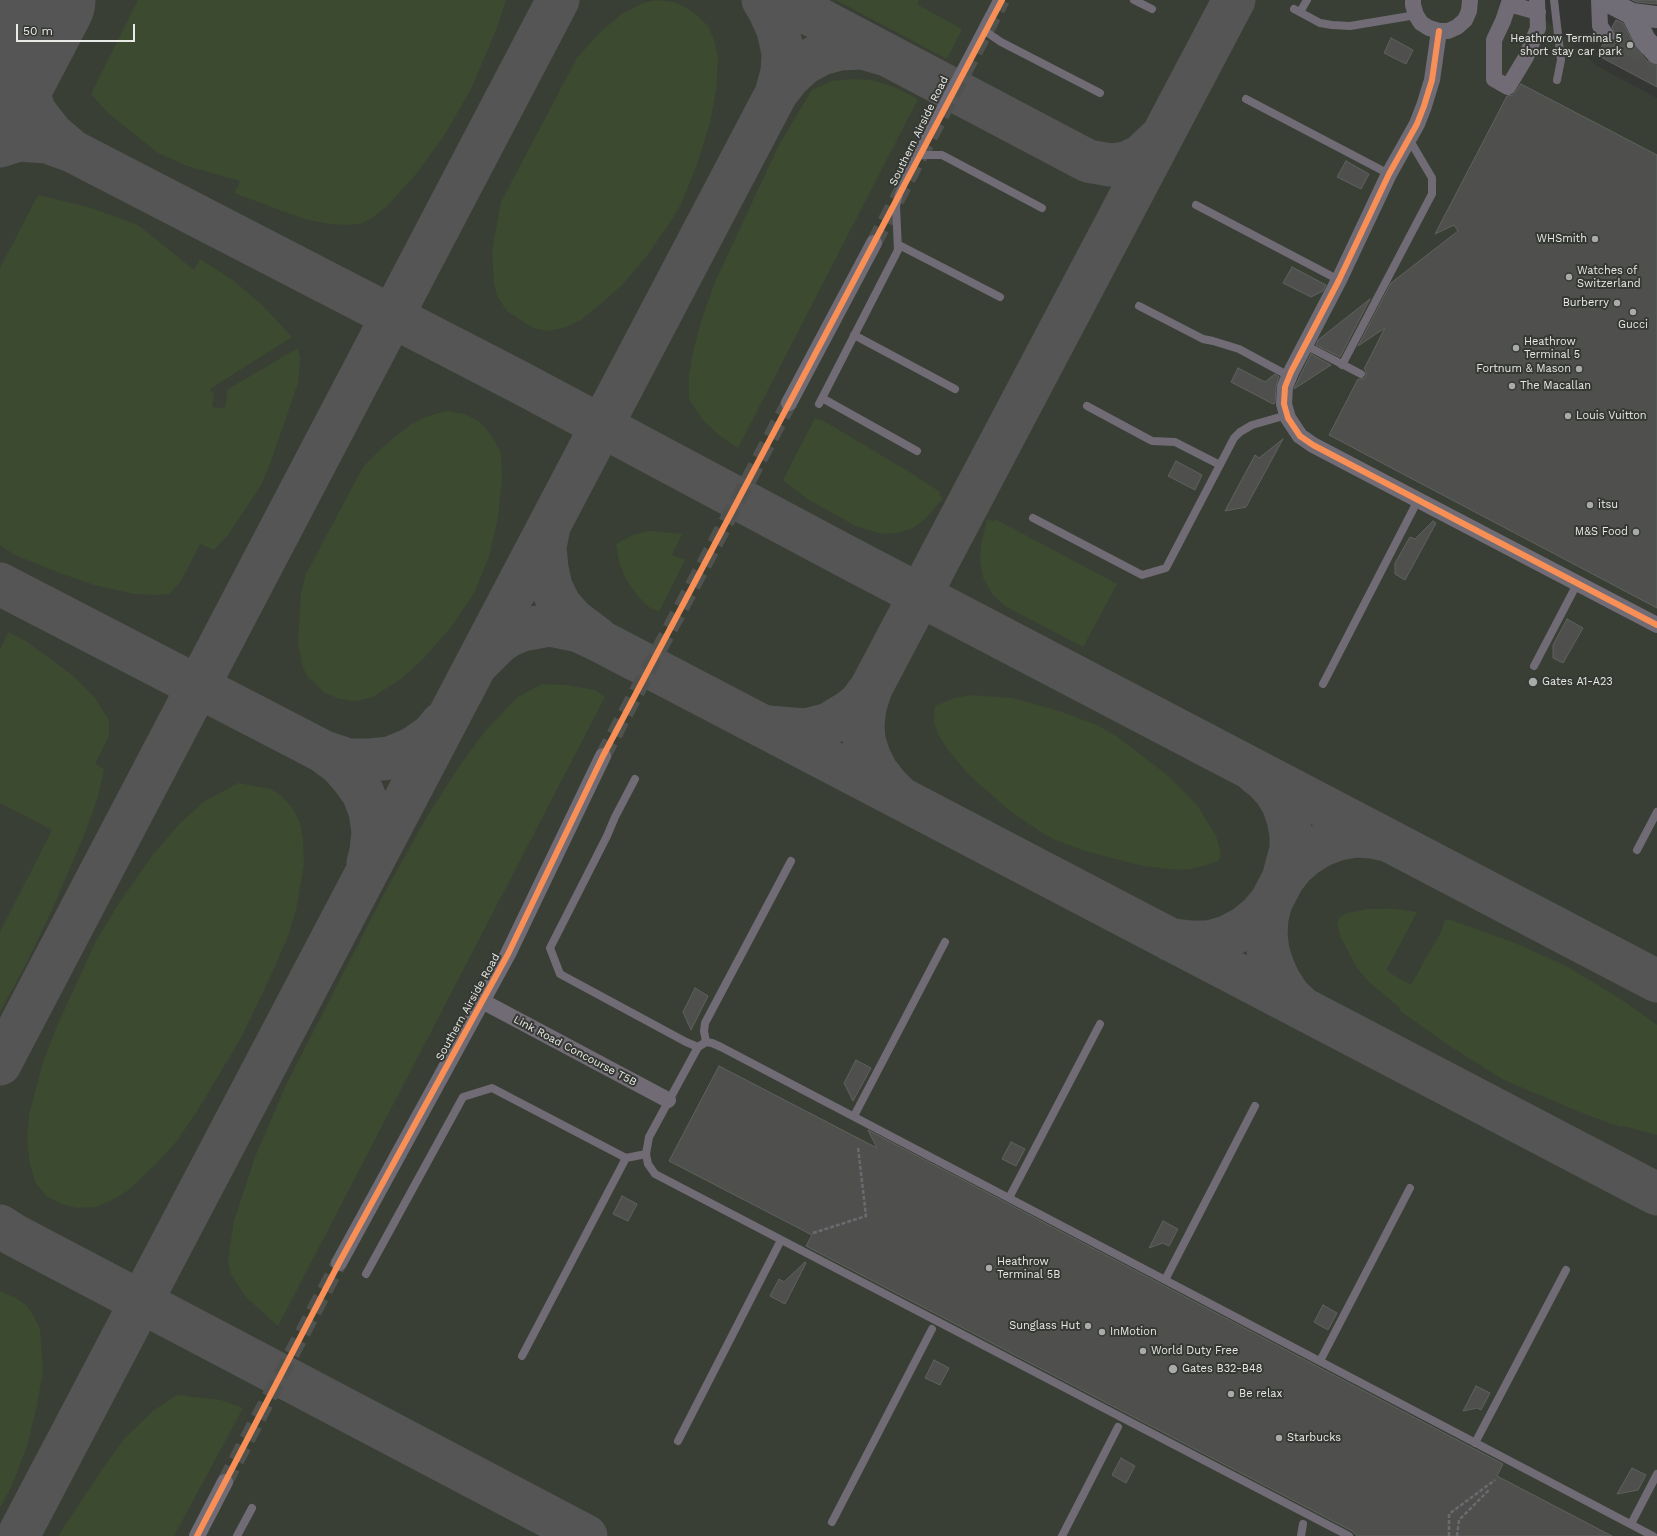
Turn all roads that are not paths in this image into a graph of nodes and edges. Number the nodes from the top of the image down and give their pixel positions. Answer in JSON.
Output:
{"nodes":[{"id":1,"x":997,"y":0,"type":"edge"},
{"id":2,"x":1134,"y":0,"type":"edge"},
{"id":3,"x":1307,"y":0,"type":"edge"},
{"id":4,"x":1470,"y":0,"type":"edge"},
{"id":5,"x":1554,"y":0,"type":"edge"},
{"id":6,"x":1599,"y":0,"type":"edge"},
{"id":7,"x":1510,"y":2,"type":"edge"},
{"id":8,"x":1537,"y":6,"type":"edge"},
{"id":9,"x":1619,"y":6,"type":"edge"},
{"id":10,"x":1415,"y":7,"type":"edge"},
{"id":11,"x":1152,"y":9,"type":"dead end"},
{"id":12,"x":1657,"y":17,"type":"edge"},
{"id":13,"x":982,"y":29,"type":"junction"},
{"id":14,"x":1439,"y":31,"type":"junction"},
{"id":15,"x":1607,"y":36,"type":"tunnel mouth"},
{"id":16,"x":1657,"y":53,"type":"edge"},
{"id":17,"x":1557,"y":80,"type":"dead end"},
{"id":18,"x":1100,"y":93,"type":"dead end"},
{"id":19,"x":1246,"y":99,"type":"dead end"},
{"id":20,"x":1409,"y":139,"type":"junction"},
{"id":21,"x":916,"y":155,"type":"junction"},
{"id":22,"x":1389,"y":174,"type":"junction"},
{"id":23,"x":1196,"y":205,"type":"dead end"},
{"id":24,"x":1042,"y":208,"type":"dead end"},
{"id":25,"x":874,"y":243,"type":"tunnel mouth"},
{"id":26,"x":899,"y":245,"type":"junction"},
{"id":27,"x":1339,"y":280,"type":"junction"},
{"id":28,"x":1000,"y":297,"type":"dead end"},
{"id":29,"x":1139,"y":306,"type":"dead end"},
{"id":30,"x":854,"y":336,"type":"junction"},
{"id":31,"x":1305,"y":345,"type":"junction"},
{"id":32,"x":1342,"y":365,"type":"junction"},
{"id":33,"x":1361,"y":374,"type":"dead end"},
{"id":34,"x":1289,"y":376,"type":"junction"},
{"id":35,"x":955,"y":389,"type":"dead end"},
{"id":36,"x":789,"y":402,"type":"tunnel mouth"},
{"id":37,"x":1087,"y":406,"type":"dead end"},
{"id":38,"x":1287,"y":415,"type":"junction"},
{"id":39,"x":917,"y":451,"type":"dead end"},
{"id":40,"x":1220,"y":465,"type":"junction"},
{"id":41,"x":1418,"y":500,"type":"junction"},
{"id":42,"x":1033,"y":518,"type":"dead end"},
{"id":43,"x":1577,"y":584,"type":"junction"},
{"id":44,"x":1657,"y":625,"type":"edge"},
{"id":45,"x":1534,"y":666,"type":"dead end"},
{"id":46,"x":1323,"y":684,"type":"dead end"},
{"id":47,"x":603,"y":756,"type":"tunnel mouth"},
{"id":48,"x":635,"y":779,"type":"dead end"},
{"id":49,"x":1657,"y":812,"type":"edge"},
{"id":50,"x":1637,"y":850,"type":"dead end"},
{"id":51,"x":791,"y":861,"type":"dead end"},
{"id":52,"x":945,"y":942,"type":"dead end"},
{"id":53,"x":482,"y":1001,"type":"junction"},
{"id":54,"x":1100,"y":1024,"type":"dead end"},
{"id":55,"x":706,"y":1042,"type":"junction"},
{"id":56,"x":698,"y":1047,"type":"junction"},
{"id":57,"x":668,"y":1100,"type":"junction"},
{"id":58,"x":1255,"y":1106,"type":"dead end"},
{"id":59,"x":854,"y":1116,"type":"junction"},
{"id":60,"x":646,"y":1154,"type":"junction"},
{"id":61,"x":626,"y":1158,"type":"junction"},
{"id":62,"x":1410,"y":1188,"type":"dead end"},
{"id":63,"x":1009,"y":1198,"type":"junction"},
{"id":64,"x":781,"y":1240,"type":"junction"},
{"id":65,"x":339,"y":1262,"type":"tunnel mouth"},
{"id":66,"x":1566,"y":1270,"type":"dead end"},
{"id":67,"x":366,"y":1274,"type":"dead end"},
{"id":68,"x":1164,"y":1280,"type":"junction"},
{"id":69,"x":932,"y":1329,"type":"dead end"},
{"id":70,"x":522,"y":1356,"type":"dead end"},
{"id":71,"x":1320,"y":1361,"type":"junction"},
{"id":72,"x":1118,"y":1427,"type":"dead end"},
{"id":73,"x":678,"y":1441,"type":"dead end"},
{"id":74,"x":1475,"y":1443,"type":"junction"},
{"id":75,"x":1657,"y":1474,"type":"edge"},
{"id":76,"x":225,"y":1482,"type":"tunnel mouth"},
{"id":77,"x":252,"y":1508,"type":"dead end"},
{"id":78,"x":832,"y":1522,"type":"dead end"},
{"id":79,"x":1303,"y":1524,"type":"dead end"},
{"id":80,"x":1631,"y":1524,"type":"junction"},
{"id":81,"x":197,"y":1536,"type":"edge"},
{"id":82,"x":237,"y":1536,"type":"edge"},
{"id":83,"x":1062,"y":1536,"type":"edge"},
{"id":84,"x":1301,"y":1536,"type":"edge"},
{"id":85,"x":1349,"y":1536,"type":"edge"},
{"id":86,"x":1653,"y":1536,"type":"edge"}],
"edges":[{"from":1,"to":13,"type":"lane","name":"Southern Airside Road"},
{"from":2,"to":11,"type":"lane"},
{"from":3,"to":10,"type":"lane"},
{"from":4,"to":14,"type":"street"},
{"from":5,"to":17,"type":"lane"},
{"from":6,"to":15,"type":"street"},
{"from":7,"to":8,"type":"street"},
{"from":7,"to":8,"type":"street"},
{"from":9,"to":12,"type":"street"},
{"from":9,"to":16,"type":"street"},
{"from":10,"to":14,"type":"street"},
{"from":13,"to":18,"type":"lane"},
{"from":13,"to":21,"type":"lane","name":"Southern Airside Road"},
{"from":14,"to":20,"type":"street"},
{"from":19,"to":22,"type":"lane"},
{"from":20,"to":22,"type":"street"},
{"from":20,"to":32,"type":"lane"},
{"from":21,"to":24,"type":"lane"},
{"from":21,"to":26,"type":"lane","name":"Southern Airside Road"},
{"from":22,"to":27,"type":"street"},
{"from":23,"to":27,"type":"lane"},
{"from":25,"to":36,"type":"street"},
{"from":26,"to":28,"type":"lane"},
{"from":26,"to":30,"type":"lane","name":"Southern Airside Road"},
{"from":27,"to":31,"type":"street"},
{"from":29,"to":34,"type":"lane"},
{"from":30,"to":35,"type":"lane"},
{"from":30,"to":39,"type":"lane","name":"Southern Airside Road"},
{"from":31,"to":32,"type":"lane"},
{"from":31,"to":34,"type":"street"},
{"from":32,"to":33,"type":"lane"},
{"from":34,"to":38,"type":"street"},
{"from":37,"to":40,"type":"lane"},
{"from":38,"to":40,"type":"lane"},
{"from":38,"to":41,"type":"street"},
{"from":40,"to":42,"type":"lane"},
{"from":41,"to":43,"type":"street"},
{"from":41,"to":46,"type":"lane"},
{"from":43,"to":44,"type":"street"},
{"from":43,"to":45,"type":"lane"},
{"from":47,"to":53,"type":"street","name":"Southern Airside Road"},
{"from":48,"to":56,"type":"lane"},
{"from":49,"to":50,"type":"lane"},
{"from":51,"to":55,"type":"lane"},
{"from":52,"to":59,"type":"lane"},
{"from":53,"to":57,"type":"street","name":"Link Road Concourse T5B"},
{"from":53,"to":65,"type":"street","name":"Southern Airside Road"},
{"from":54,"to":63,"type":"lane"},
{"from":55,"to":56,"type":"lane"},
{"from":55,"to":59,"type":"lane"},
{"from":56,"to":57,"type":"lane"},
{"from":57,"to":60,"type":"lane"},
{"from":58,"to":68,"type":"lane"},
{"from":59,"to":63,"type":"lane"},
{"from":60,"to":61,"type":"lane"},
{"from":60,"to":64,"type":"lane"},
{"from":61,"to":67,"type":"lane"},
{"from":61,"to":70,"type":"lane"},
{"from":62,"to":71,"type":"lane"},
{"from":63,"to":68,"type":"lane"},
{"from":64,"to":73,"type":"lane"},
{"from":64,"to":85,"type":"lane"},
{"from":66,"to":74,"type":"lane"},
{"from":68,"to":71,"type":"lane"},
{"from":69,"to":78,"type":"lane"},
{"from":71,"to":74,"type":"lane"},
{"from":72,"to":83,"type":"lane"},
{"from":74,"to":80,"type":"lane"},
{"from":75,"to":80,"type":"lane"},
{"from":76,"to":81,"type":"street"},
{"from":77,"to":82,"type":"lane"},
{"from":79,"to":84,"type":"lane"},
{"from":80,"to":86,"type":"lane"}]}
